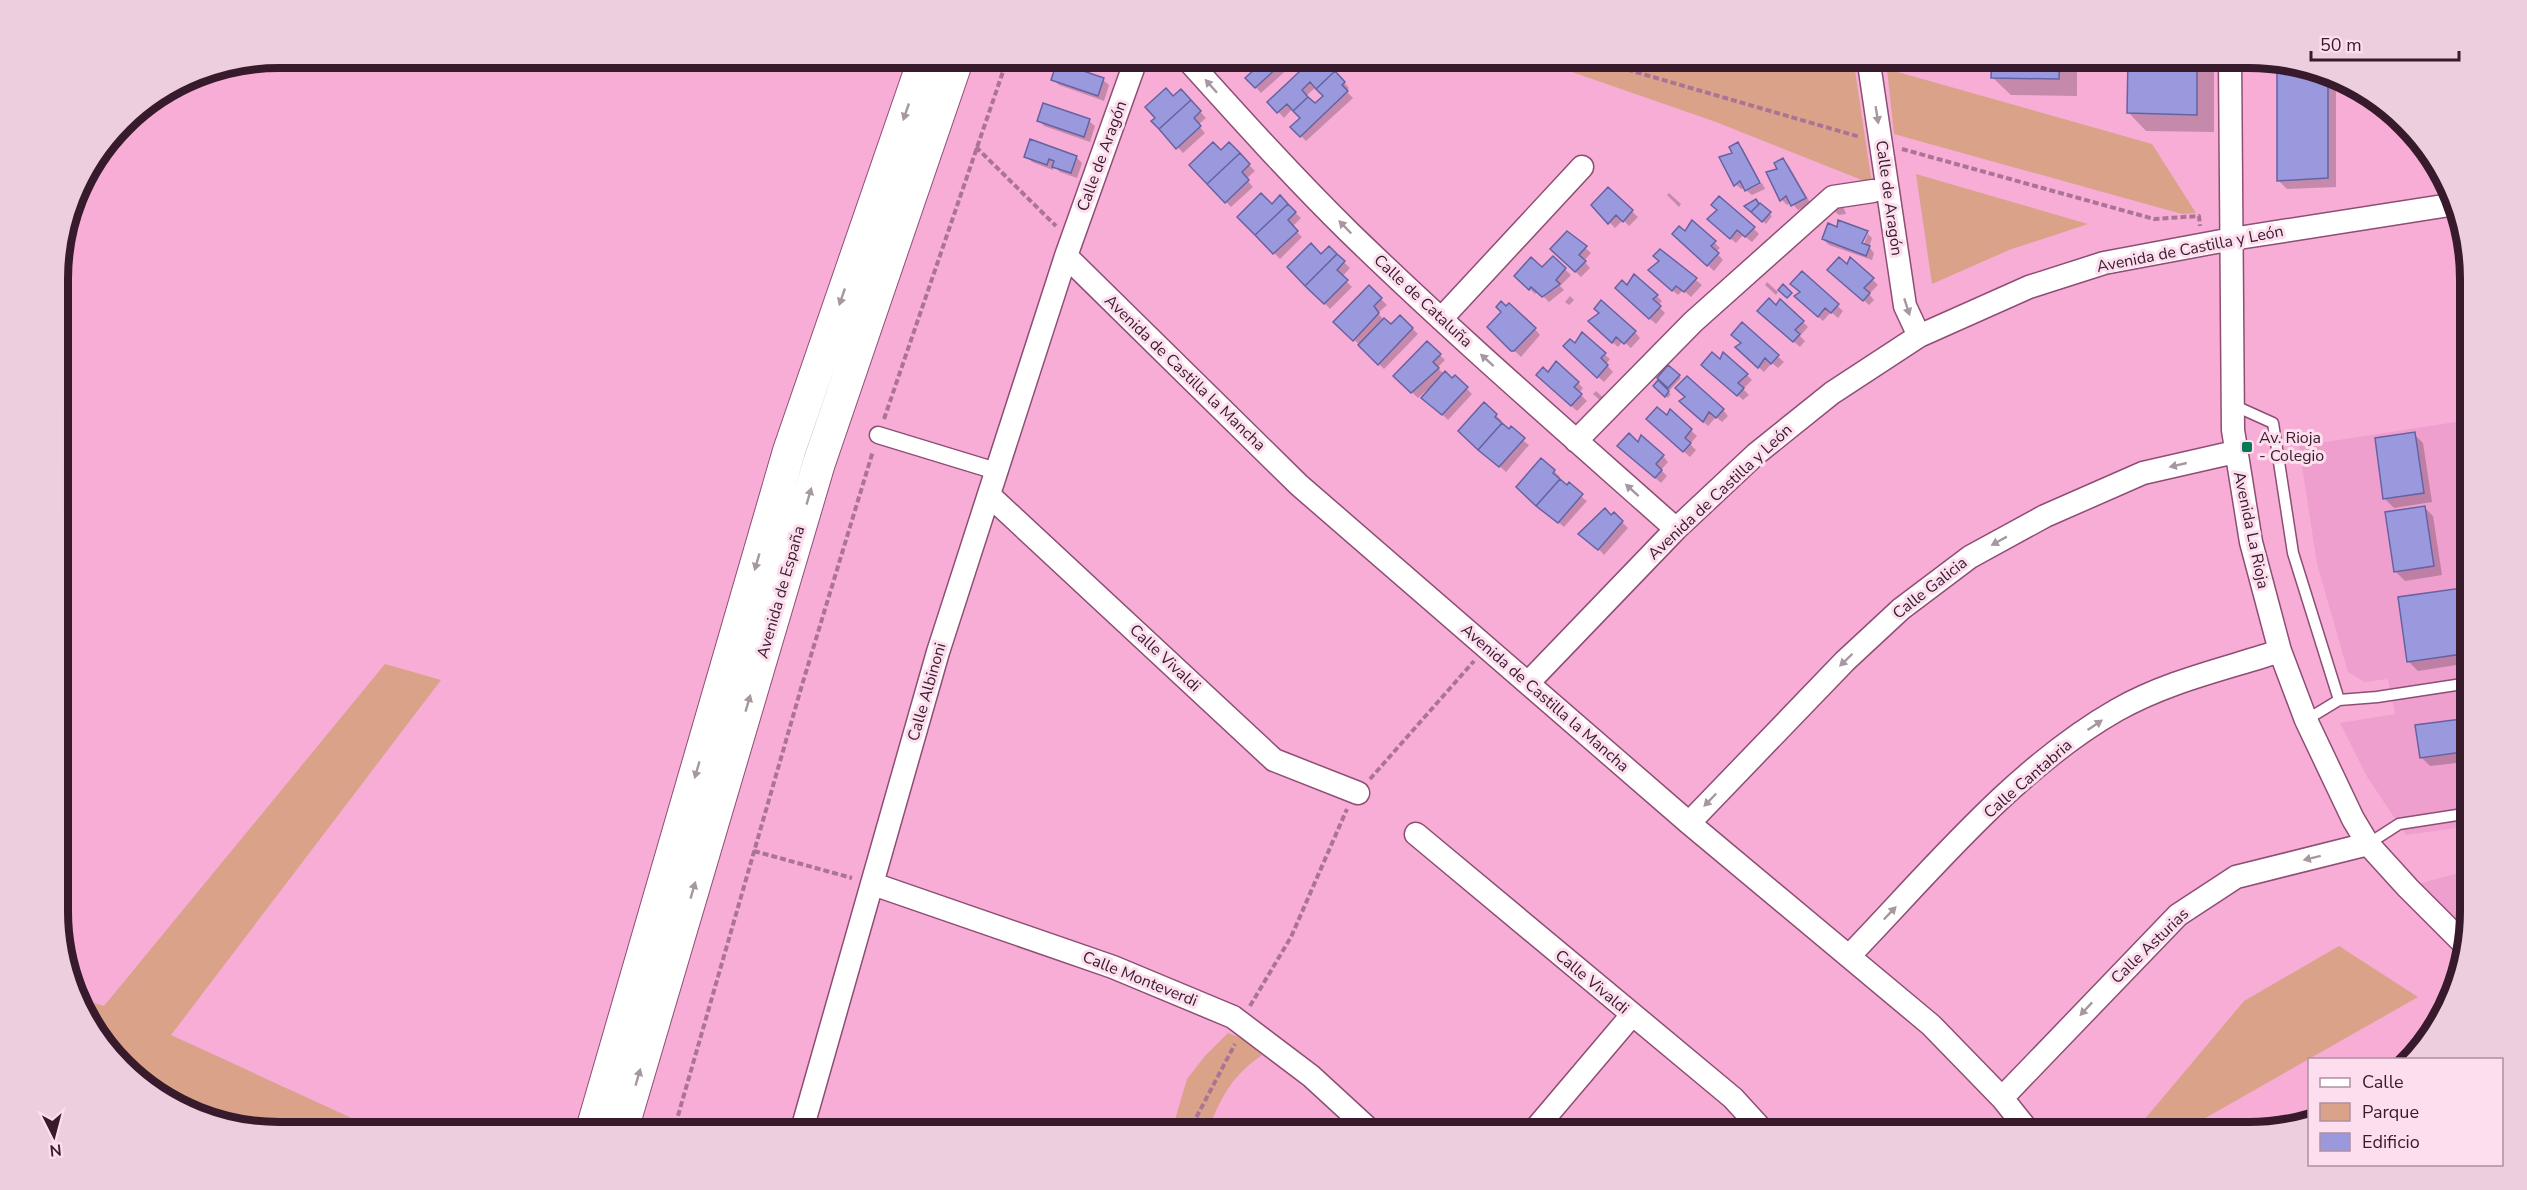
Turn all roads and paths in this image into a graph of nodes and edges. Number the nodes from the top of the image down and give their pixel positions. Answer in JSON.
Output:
{"nodes":[{"id":1,"x":921,"y":68,"type":"edge"},
{"id":2,"x":954,"y":68,"type":"edge"},
{"id":3,"x":1004,"y":68,"type":"edge"},
{"id":4,"x":1133,"y":68,"type":"edge"},
{"id":5,"x":1195,"y":68,"type":"edge"},
{"id":6,"x":1870,"y":68,"type":"edge"},
{"id":7,"x":2230,"y":68,"type":"edge"},
{"id":8,"x":976,"y":147,"type":"junction"},
{"id":9,"x":1582,"y":167,"type":"dead end"},
{"id":10,"x":1873,"y":191,"type":"dead end"},
{"id":11,"x":2446,"y":206,"type":"edge"},
{"id":12,"x":2232,"y":239,"type":"junction"},
{"id":13,"x":1069,"y":249,"type":"junction"},
{"id":14,"x":1441,"y":319,"type":"junction"},
{"id":15,"x":1919,"y":336,"type":"junction"},
{"id":16,"x":2233,"y":405,"type":"junction"},
{"id":17,"x":879,"y":435,"type":"junction"},
{"id":18,"x":1576,"y":441,"type":"junction"},
{"id":19,"x":2235,"y":452,"type":"junction"},
{"id":20,"x":996,"y":471,"type":"junction"},
{"id":21,"x":989,"y":495,"type":"junction"},
{"id":22,"x":1676,"y":529,"type":"junction"},
{"id":23,"x":1486,"y":647,"type":"junction"},
{"id":24,"x":2280,"y":651,"type":"junction"},
{"id":25,"x":1528,"y":683,"type":"junction"},
{"id":26,"x":2460,"y":684,"type":"edge"},
{"id":27,"x":2339,"y":700,"type":"junction"},
{"id":28,"x":2306,"y":720,"type":"junction"},
{"id":29,"x":1358,"y":793,"type":"junction"},
{"id":30,"x":2460,"y":815,"type":"edge"},
{"id":31,"x":1689,"y":823,"type":"junction"},
{"id":32,"x":1416,"y":834,"type":"dead end"},
{"id":33,"x":2368,"y":844,"type":"junction"},
{"id":34,"x":754,"y":851,"type":"junction"},
{"id":35,"x":873,"y":884,"type":"junction"},
{"id":36,"x":2458,"y":939,"type":"edge"},
{"id":37,"x":1850,"y":956,"type":"junction"},
{"id":38,"x":1249,"y":1007,"type":"dead end"},
{"id":39,"x":1632,"y":1015,"type":"junction"},
{"id":40,"x":1236,"y":1040,"type":"dead end"},
{"id":41,"x":2002,"y":1098,"type":"junction"},
{"id":42,"x":1362,"y":1122,"type":"edge"},
{"id":43,"x":1541,"y":1122,"type":"edge"},
{"id":44,"x":1755,"y":1122,"type":"edge"},
{"id":45,"x":2022,"y":1122,"type":"edge"},
{"id":46,"x":594,"y":1123,"type":"edge"},
{"id":47,"x":624,"y":1123,"type":"edge"},
{"id":48,"x":676,"y":1123,"type":"edge"},
{"id":49,"x":804,"y":1123,"type":"edge"},
{"id":50,"x":1193,"y":1123,"type":"edge"}],
"edges":[{"from":1,"to":46,"type":"main road","name":"Avenida de España","one_way":true},
{"from":47,"to":2,"type":"main road","name":"Avenida de España","one_way":true},
{"from":3,"to":8,"type":"path"},
{"from":4,"to":13,"type":"street","name":"Calle de Aragón"},
{"from":14,"to":5,"type":"street","name":"Calle de Cataluña","one_way":true},
{"from":6,"to":15,"type":"street","name":"Calle de Aragón","one_way":true},
{"from":7,"to":12,"type":"street","name":"Avenida La Rioja"},
{"from":8,"to":13,"type":"path"},
{"from":8,"to":17,"type":"path"},
{"from":9,"to":14,"type":"street"},
{"from":10,"to":18,"type":"street"},
{"from":11,"to":12,"type":"street","name":"Avenida de Castilla y León"},
{"from":12,"to":15,"type":"street","name":"Avenida de Castilla y León"},
{"from":12,"to":16,"type":"street","name":"Avenida La Rioja"},
{"from":13,"to":20,"type":"street","name":"Calle Albinoni"},
{"from":13,"to":23,"type":"street","name":"Avenida de Castilla la Mancha"},
{"from":18,"to":14,"type":"street","name":"Calle de Cataluña","one_way":true},
{"from":15,"to":22,"type":"street","name":"Avenida de Castilla y León"},
{"from":16,"to":19,"type":"street","name":"Avenida La Rioja"},
{"from":16,"to":27,"type":"lane"},
{"from":17,"to":20,"type":"street"},
{"from":17,"to":34,"type":"path"},
{"from":22,"to":18,"type":"street","name":"Calle de Cataluña","one_way":true},
{"from":19,"to":24,"type":"street","name":"Avenida La Rioja"},
{"from":19,"to":31,"type":"street","name":"Calle Galicia","one_way":true},
{"from":20,"to":21,"type":"street","name":"Calle Albinoni"},
{"from":21,"to":29,"type":"street","name":"Calle Vivaldi"},
{"from":21,"to":35,"type":"street","name":"Calle Albinoni"},
{"from":22,"to":25,"type":"street","name":"Avenida de Castilla y León"},
{"from":23,"to":25,"type":"street","name":"Avenida de Castilla la Mancha"},
{"from":23,"to":29,"type":"path"},
{"from":24,"to":28,"type":"street","name":"Avenida La Rioja"},
{"from":37,"to":24,"type":"street","name":"Calle Cantabria","one_way":true},
{"from":25,"to":31,"type":"street","name":"Avenida de Castilla la Mancha"},
{"from":26,"to":27,"type":"lane"},
{"from":27,"to":28,"type":"lane"},
{"from":28,"to":33,"type":"street","name":"Avenida La Rioja"},
{"from":29,"to":38,"type":"path"},
{"from":30,"to":33,"type":"lane"},
{"from":31,"to":37,"type":"street","name":"Avenida de Castilla la Mancha"},
{"from":32,"to":39,"type":"street","name":"Calle Vivaldi"},
{"from":33,"to":36,"type":"street","name":"Avenida La Rioja"},
{"from":33,"to":41,"type":"street","name":"Calle Asturias","one_way":true},
{"from":34,"to":35,"type":"path"},
{"from":34,"to":48,"type":"path"},
{"from":35,"to":42,"type":"street","name":"Calle Monteverdi"},
{"from":35,"to":49,"type":"street","name":"Calle Albinoni"},
{"from":37,"to":41,"type":"street","name":"Avenida de Castilla la Mancha"},
{"from":39,"to":43,"type":"street"},
{"from":39,"to":44,"type":"street","name":"Calle Vivaldi"},
{"from":40,"to":50,"type":"path"},
{"from":41,"to":45,"type":"street","name":"Avenida de Castilla la Mancha"}]}
